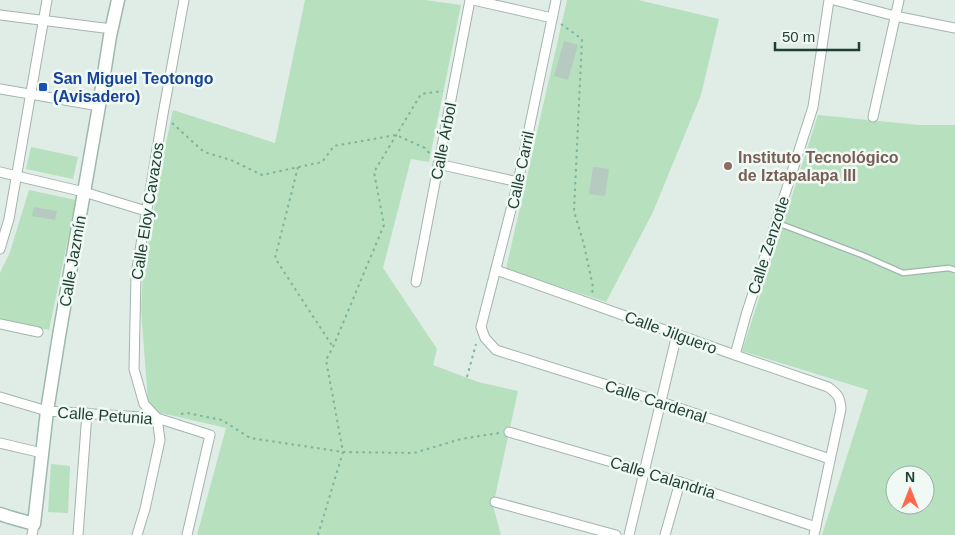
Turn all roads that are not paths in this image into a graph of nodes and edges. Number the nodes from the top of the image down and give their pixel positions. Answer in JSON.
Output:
{"nodes":[{"id":1,"x":47,"y":0,"type":"edge"},
{"id":2,"x":118,"y":0,"type":"edge"},
{"id":3,"x":184,"y":0,"type":"edge"},
{"id":4,"x":471,"y":0,"type":"edge"},
{"id":5,"x":556,"y":0,"type":"edge"},
{"id":6,"x":829,"y":0,"type":"edge"},
{"id":7,"x":834,"y":0,"type":"edge"},
{"id":8,"x":899,"y":0,"type":"edge"},
{"id":9,"x":0,"y":15,"type":"edge"},
{"id":10,"x":895,"y":16,"type":"junction"},
{"id":11,"x":552,"y":18,"type":"junction"},
{"id":12,"x":43,"y":21,"type":"junction"},
{"id":13,"x":955,"y":28,"type":"edge"},
{"id":14,"x":112,"y":29,"type":"junction"},
{"id":15,"x":0,"y":89,"type":"edge"},
{"id":16,"x":30,"y":95,"type":"junction"},
{"id":17,"x":100,"y":106,"type":"junction"},
{"id":18,"x":873,"y":117,"type":"dead end"},
{"id":19,"x":438,"y":164,"type":"junction"},
{"id":20,"x":0,"y":172,"type":"edge"},
{"id":21,"x":17,"y":176,"type":"junction"},
{"id":22,"x":518,"y":182,"type":"junction"},
{"id":23,"x":84,"y":192,"type":"junction"},
{"id":24,"x":146,"y":211,"type":"junction"},
{"id":25,"x":775,"y":222,"type":"junction"},
{"id":26,"x":0,"y":249,"type":"edge"},
{"id":27,"x":496,"y":270,"type":"junction"},
{"id":28,"x":955,"y":270,"type":"edge"},
{"id":29,"x":416,"y":282,"type":"dead end"},
{"id":30,"x":0,"y":324,"type":"edge"},
{"id":31,"x":38,"y":332,"type":"dead end"},
{"id":32,"x":677,"y":334,"type":"junction"},
{"id":33,"x":485,"y":338,"type":"joint"},
{"id":34,"x":735,"y":355,"type":"junction"},
{"id":35,"x":0,"y":397,"type":"edge"},
{"id":36,"x":661,"y":402,"type":"junction"},
{"id":37,"x":47,"y":411,"type":"junction"},
{"id":38,"x":87,"y":413,"type":"junction"},
{"id":39,"x":157,"y":418,"type":"junction"},
{"id":40,"x":509,"y":432,"type":"road end"},
{"id":41,"x":0,"y":442,"type":"edge"},
{"id":42,"x":42,"y":453,"type":"junction"},
{"id":43,"x":830,"y":459,"type":"junction"},
{"id":44,"x":645,"y":471,"type":"junction"},
{"id":45,"x":680,"y":482,"type":"junction"},
{"id":46,"x":495,"y":502,"type":"dead end"},
{"id":47,"x":0,"y":514,"type":"edge"},
{"id":48,"x":33,"y":529,"type":"edge"},
{"id":49,"x":815,"y":531,"type":"edge"},
{"id":50,"x":78,"y":535,"type":"edge"},
{"id":51,"x":137,"y":535,"type":"edge"},
{"id":52,"x":187,"y":535,"type":"edge"},
{"id":53,"x":616,"y":535,"type":"edge"},
{"id":54,"x":629,"y":535,"type":"edge"},
{"id":55,"x":665,"y":535,"type":"edge"}],
"edges":[{"from":1,"to":12,"type":"street"},
{"from":2,"to":14,"type":"street","name":"Calle Jazmín"},
{"from":3,"to":24,"type":"street","name":"Calle Eloy Cavazos"},
{"from":4,"to":11,"type":"street"},
{"from":4,"to":19,"type":"street","name":"Calle Árbol"},
{"from":5,"to":11,"type":"street","name":"Calle Carril"},
{"from":6,"to":25,"type":"street","name":"Calle Zenzotle"},
{"from":7,"to":10,"type":"street"},
{"from":8,"to":10,"type":"street"},
{"from":9,"to":12,"type":"street"},
{"from":10,"to":13,"type":"street"},
{"from":10,"to":18,"type":"street"},
{"from":11,"to":22,"type":"street","name":"Calle Carril"},
{"from":12,"to":14,"type":"street"},
{"from":12,"to":16,"type":"street"},
{"from":14,"to":17,"type":"street","name":"Calle Jazmín"},
{"from":15,"to":16,"type":"street"},
{"from":16,"to":17,"type":"street"},
{"from":16,"to":21,"type":"street"},
{"from":17,"to":23,"type":"street","name":"Calle Jazmín"},
{"from":19,"to":22,"type":"street"},
{"from":19,"to":29,"type":"street","name":"Calle Árbol"},
{"from":20,"to":21,"type":"street"},
{"from":21,"to":23,"type":"street"},
{"from":21,"to":26,"type":"street"},
{"from":22,"to":27,"type":"street","name":"Calle Carril"},
{"from":23,"to":24,"type":"street"},
{"from":23,"to":37,"type":"street","name":"Calle Jazmín"},
{"from":24,"to":39,"type":"street","name":"Calle Eloy Cavazos"},
{"from":25,"to":28,"type":"lane"},
{"from":25,"to":34,"type":"street","name":"Calle Zenzotle"},
{"from":27,"to":32,"type":"street","name":"Calle Jilguero"},
{"from":27,"to":33,"type":"street","name":"Calle Carril"},
{"from":30,"to":31,"type":"street"},
{"from":32,"to":34,"type":"street","name":"Calle Jilguero"},
{"from":32,"to":36,"type":"street"},
{"from":33,"to":36,"type":"street","name":"Calle Cardenal"},
{"from":34,"to":43,"type":"street","name":"Calle Jilguero"},
{"from":35,"to":37,"type":"street","name":"Calle Petunia"},
{"from":36,"to":43,"type":"street","name":"Calle Cardenal"},
{"from":36,"to":44,"type":"street"},
{"from":37,"to":38,"type":"street","name":"Calle Petunia"},
{"from":37,"to":42,"type":"street","name":"Calle Jazmín"},
{"from":38,"to":39,"type":"street","name":"Calle Petunia"},
{"from":38,"to":50,"type":"street"},
{"from":39,"to":51,"type":"street"},
{"from":39,"to":52,"type":"street","name":"Calle Petunia"},
{"from":40,"to":44,"type":"street","name":"Calle Calandria"},
{"from":41,"to":42,"type":"street"},
{"from":42,"to":48,"type":"street","name":"Calle Jazmín"},
{"from":43,"to":49,"type":"street"},
{"from":44,"to":45,"type":"street","name":"Calle Calandria"},
{"from":44,"to":54,"type":"street"},
{"from":45,"to":49,"type":"street","name":"Calle Calandria"},
{"from":45,"to":55,"type":"street"},
{"from":46,"to":53,"type":"street"},
{"from":47,"to":48,"type":"street"}]}
